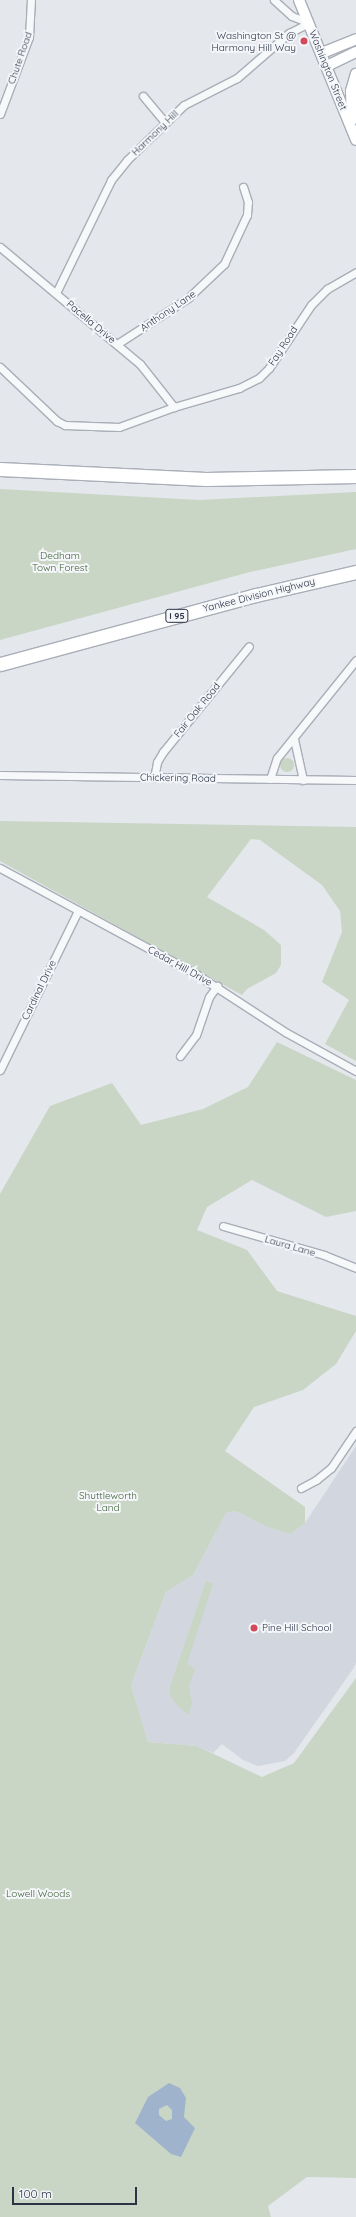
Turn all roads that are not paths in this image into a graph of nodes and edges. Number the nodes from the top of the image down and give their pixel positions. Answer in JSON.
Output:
{"nodes":[{"id":1,"x":31,"y":0,"type":"edge"},
{"id":2,"x":274,"y":0,"type":"edge"},
{"id":3,"x":299,"y":0,"type":"edge"},
{"id":4,"x":309,"y":23,"type":"junction"},
{"id":5,"x":356,"y":40,"type":"edge"},
{"id":6,"x":356,"y":52,"type":"edge"},
{"id":7,"x":322,"y":53,"type":"junction"},
{"id":8,"x":327,"y":66,"type":"junction"},
{"id":9,"x":356,"y":74,"type":"edge"},
{"id":10,"x":143,"y":96,"type":"dead end"},
{"id":11,"x":2,"y":102,"type":"edge"},
{"id":12,"x":0,"y":114,"type":"edge"},
{"id":13,"x":165,"y":122,"type":"junction"},
{"id":14,"x":354,"y":136,"type":"edge"},
{"id":15,"x":243,"y":187,"type":"dead end"},
{"id":16,"x":0,"y":247,"type":"edge"},
{"id":17,"x":356,"y":272,"type":"edge"},
{"id":18,"x":56,"y":293,"type":"junction"},
{"id":19,"x":117,"y":344,"type":"junction"},
{"id":20,"x":0,"y":367,"type":"edge"},
{"id":21,"x":174,"y":407,"type":"junction"},
{"id":22,"x":0,"y":470,"type":"edge"},
{"id":23,"x":356,"y":476,"type":"edge"},
{"id":24,"x":356,"y":572,"type":"edge"},
{"id":25,"x":248,"y":646,"type":"dead end"},
{"id":26,"x":356,"y":660,"type":"edge"},
{"id":27,"x":0,"y":664,"type":"edge"},
{"id":28,"x":294,"y":739,"type":"junction"},
{"id":29,"x":0,"y":775,"type":"edge"},
{"id":30,"x":154,"y":778,"type":"junction"},
{"id":31,"x":270,"y":779,"type":"junction"},
{"id":32,"x":303,"y":780,"type":"junction"},
{"id":33,"x":356,"y":780,"type":"edge"},
{"id":34,"x":0,"y":868,"type":"edge"},
{"id":35,"x":78,"y":911,"type":"junction"},
{"id":36,"x":217,"y":986,"type":"junction"},
{"id":37,"x":180,"y":1056,"type":"dead end"},
{"id":38,"x":0,"y":1070,"type":"edge"},
{"id":39,"x":356,"y":1072,"type":"edge"},
{"id":40,"x":222,"y":1226,"type":"dead end"},
{"id":41,"x":356,"y":1268,"type":"edge"},
{"id":42,"x":356,"y":1431,"type":"edge"},
{"id":43,"x":301,"y":1488,"type":"dead end"}],
"edges":[{"from":1,"to":11,"type":"street","name":"Chute Road"},
{"from":2,"to":4,"type":"street"},
{"from":3,"to":4,"type":"main road","name":"Washington Street"},
{"from":4,"to":7,"type":"main road","name":"Washington Street"},
{"from":4,"to":13,"type":"street","name":"Harmony Hill"},
{"from":5,"to":7,"type":"main road"},
{"from":6,"to":8,"type":"main road"},
{"from":7,"to":8,"type":"main road","name":"Washington Street"},
{"from":8,"to":14,"type":"main road","name":"Washington Street"},
{"from":9,"to":14,"type":"main road"},
{"from":10,"to":13,"type":"street"},
{"from":11,"to":12,"type":"street","name":"Chute Road"},
{"from":13,"to":18,"type":"street","name":"Harmony Hill"},
{"from":15,"to":19,"type":"street","name":"Anthony Lane"},
{"from":16,"to":18,"type":"street","name":"Pacella Drive"},
{"from":17,"to":21,"type":"street","name":"Fay Road"},
{"from":18,"to":19,"type":"street","name":"Pacella Drive"},
{"from":19,"to":21,"type":"street","name":"Pacella Drive"},
{"from":20,"to":21,"type":"street","name":"Fay Road"},
{"from":22,"to":23,"type":"highway"},
{"from":24,"to":27,"type":"highway","name":"Yankee Division Highway","number":"I 95"},
{"from":25,"to":30,"type":"street","name":"Fair Oak Road"},
{"from":26,"to":28,"type":"street"},
{"from":28,"to":31,"type":"street"},
{"from":28,"to":32,"type":"street"},
{"from":29,"to":30,"type":"street","name":"Chickering Road"},
{"from":30,"to":31,"type":"street","name":"Chickering Road"},
{"from":31,"to":32,"type":"street","name":"Chickering Road"},
{"from":32,"to":33,"type":"street","name":"Chickering Road"},
{"from":34,"to":35,"type":"street","name":"Cedar Hill Drive"},
{"from":35,"to":36,"type":"street","name":"Cedar Hill Drive"},
{"from":35,"to":38,"type":"street","name":"Cardinal Drive"},
{"from":36,"to":37,"type":"street"},
{"from":36,"to":39,"type":"street","name":"Cedar Hill Drive"},
{"from":40,"to":41,"type":"street","name":"Laura Lane"},
{"from":42,"to":43,"type":"street"}]}
